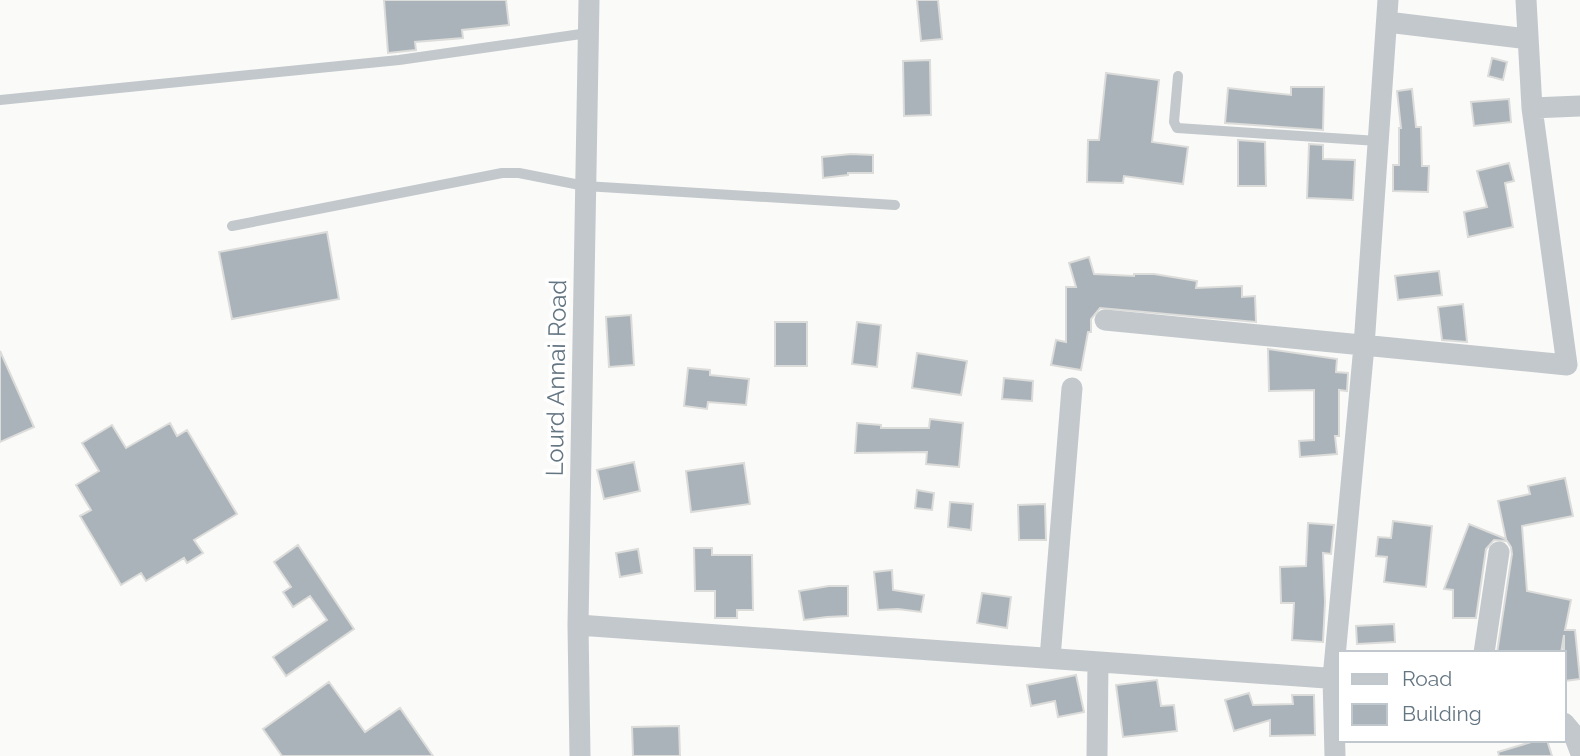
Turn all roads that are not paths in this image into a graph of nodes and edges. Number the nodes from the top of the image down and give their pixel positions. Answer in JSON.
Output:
{"nodes":[{"id":1,"x":589,"y":0,"type":"edge"},
{"id":2,"x":1388,"y":0,"type":"edge"},
{"id":3,"x":1526,"y":0,"type":"edge"},
{"id":4,"x":1387,"y":22,"type":"junction"},
{"id":5,"x":588,"y":33,"type":"junction"},
{"id":6,"x":1528,"y":39,"type":"junction"},
{"id":7,"x":1178,"y":76,"type":"dead end"},
{"id":8,"x":0,"y":100,"type":"edge"},
{"id":9,"x":1580,"y":106,"type":"edge"},
{"id":10,"x":1532,"y":108,"type":"junction"},
{"id":11,"x":1378,"y":141,"type":"junction"},
{"id":12,"x":585,"y":186,"type":"junction"},
{"id":13,"x":895,"y":205,"type":"dead end"},
{"id":14,"x":232,"y":226,"type":"dead end"},
{"id":15,"x":1105,"y":320,"type":"dead end"},
{"id":16,"x":1364,"y":346,"type":"junction"},
{"id":17,"x":1072,"y":388,"type":"dead end"},
{"id":18,"x":1499,"y":552,"type":"dead end"},
{"id":19,"x":578,"y":625,"type":"junction"},
{"id":20,"x":1338,"y":651,"type":"edge"},
{"id":21,"x":1484,"y":651,"type":"edge"},
{"id":22,"x":1338,"y":654,"type":"edge"},
{"id":23,"x":1050,"y":658,"type":"junction"},
{"id":24,"x":1098,"y":662,"type":"junction"},
{"id":25,"x":1336,"y":678,"type":"edge"},
{"id":26,"x":1566,"y":725,"type":"edge"},
{"id":27,"x":1580,"y":751,"type":"edge"},
{"id":28,"x":580,"y":756,"type":"edge"},
{"id":29,"x":1097,"y":756,"type":"edge"},
{"id":30,"x":1335,"y":756,"type":"edge"}],
"edges":[{"from":1,"to":5,"type":"street","name":"Lourd Annai Road"},
{"from":2,"to":4,"type":"street"},
{"from":3,"to":6,"type":"street"},
{"from":4,"to":6,"type":"street"},
{"from":4,"to":11,"type":"street"},
{"from":5,"to":8,"type":"lane"},
{"from":5,"to":12,"type":"street","name":"Lourd Annai Road"},
{"from":6,"to":10,"type":"street"},
{"from":7,"to":11,"type":"lane"},
{"from":9,"to":10,"type":"street"},
{"from":10,"to":16,"type":"street"},
{"from":11,"to":16,"type":"street"},
{"from":12,"to":13,"type":"lane"},
{"from":12,"to":14,"type":"lane"},
{"from":12,"to":19,"type":"street","name":"Lourd Annai Road"},
{"from":15,"to":16,"type":"street"},
{"from":16,"to":20,"type":"street"},
{"from":17,"to":23,"type":"street"},
{"from":18,"to":21,"type":"street"},
{"from":19,"to":23,"type":"street"},
{"from":19,"to":28,"type":"street","name":"Lourd Annai Road"},
{"from":22,"to":25,"type":"street"},
{"from":23,"to":24,"type":"street"},
{"from":24,"to":25,"type":"street"},
{"from":24,"to":29,"type":"street"},
{"from":25,"to":30,"type":"street"},
{"from":26,"to":27,"type":"street"}]}
